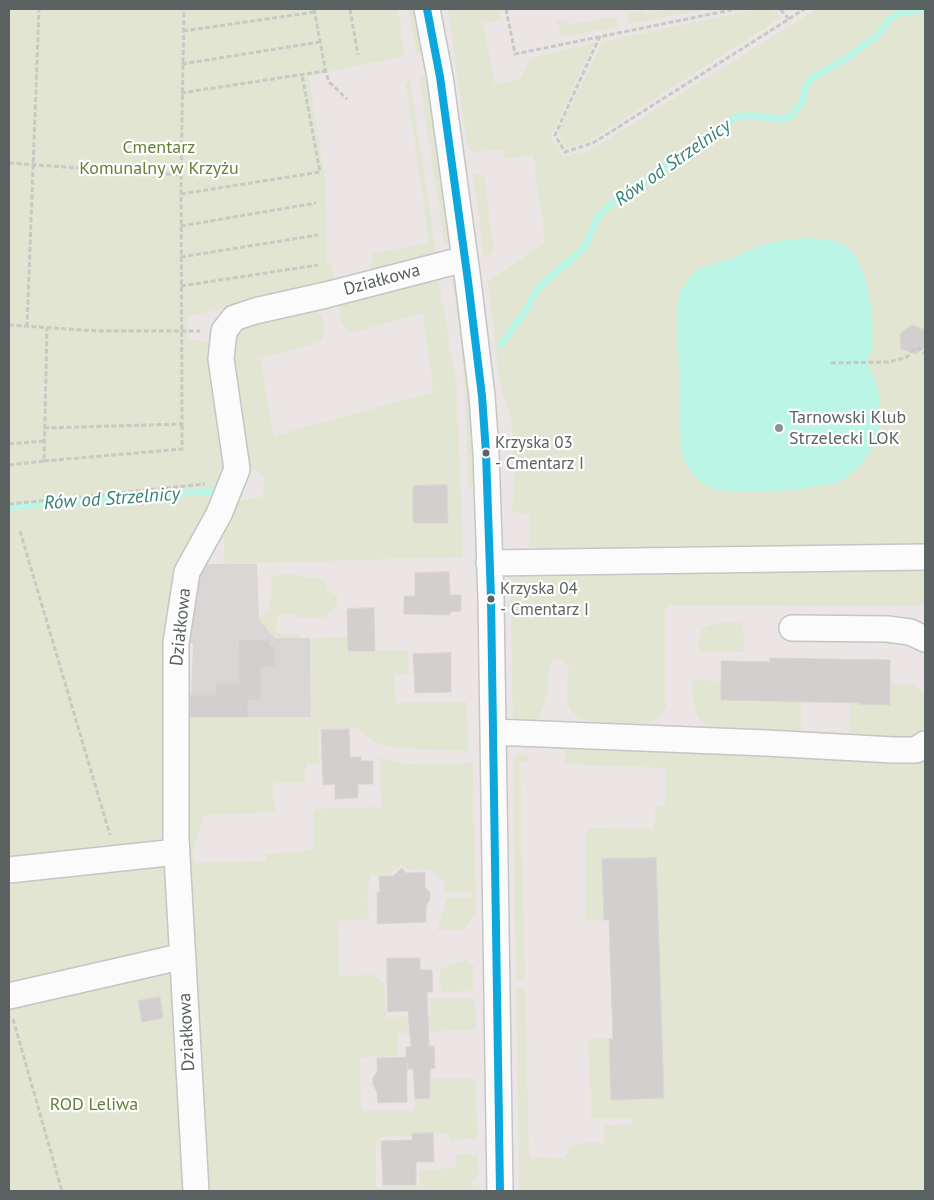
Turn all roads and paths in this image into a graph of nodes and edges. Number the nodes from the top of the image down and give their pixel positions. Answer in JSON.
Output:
{"nodes":[{"id":1,"x":39,"y":9,"type":"edge"},
{"id":2,"x":184,"y":9,"type":"edge"},
{"id":3,"x":350,"y":9,"type":"edge"},
{"id":4,"x":427,"y":9,"type":"edge"},
{"id":5,"x":506,"y":9,"type":"edge"},
{"id":6,"x":736,"y":9,"type":"edge"},
{"id":7,"x":780,"y":9,"type":"edge"},
{"id":8,"x":804,"y":9,"type":"edge"},
{"id":9,"x":314,"y":11,"type":"edge"},
{"id":10,"x":790,"y":19,"type":"junction"},
{"id":11,"x":183,"y":31,"type":"junction"},
{"id":12,"x":600,"y":36,"type":"junction"},
{"id":13,"x":320,"y":42,"type":"junction"},
{"id":14,"x":358,"y":55,"type":"dead end"},
{"id":15,"x":182,"y":64,"type":"junction"},
{"id":16,"x":325,"y":70,"type":"junction"},
{"id":17,"x":302,"y":75,"type":"junction"},
{"id":18,"x":181,"y":93,"type":"junction"},
{"id":19,"x":347,"y":99,"type":"dead end"},
{"id":20,"x":9,"y":163,"type":"edge"},
{"id":21,"x":32,"y":165,"type":"junction"},
{"id":22,"x":181,"y":175,"type":"junction"},
{"id":23,"x":181,"y":194,"type":"junction"},
{"id":24,"x":316,"y":203,"type":"dead end"},
{"id":25,"x":181,"y":226,"type":"junction"},
{"id":26,"x":318,"y":235,"type":"dead end"},
{"id":27,"x":181,"y":257,"type":"junction"},
{"id":28,"x":465,"y":259,"type":"junction"},
{"id":29,"x":318,"y":265,"type":"dead end"},
{"id":30,"x":181,"y":286,"type":"junction"},
{"id":31,"x":9,"y":325,"type":"edge"},
{"id":32,"x":27,"y":327,"type":"junction"},
{"id":33,"x":47,"y":328,"type":"junction"},
{"id":34,"x":181,"y":331,"type":"junction"},
{"id":35,"x":224,"y":331,"type":"junction"},
{"id":36,"x":925,"y":354,"type":"edge"},
{"id":37,"x":831,"y":363,"type":"dead end"},
{"id":38,"x":182,"y":424,"type":"junction"},
{"id":39,"x":44,"y":428,"type":"junction"},
{"id":40,"x":44,"y":441,"type":"junction"},
{"id":41,"x":9,"y":444,"type":"edge"},
{"id":42,"x":44,"y":461,"type":"junction"},
{"id":43,"x":9,"y":465,"type":"edge"},
{"id":44,"x":232,"y":482,"type":"junction"},
{"id":45,"x":9,"y":504,"type":"edge"},
{"id":46,"x":20,"y":532,"type":"dead end"},
{"id":47,"x":925,"y":557,"type":"edge"},
{"id":48,"x":489,"y":563,"type":"junction"},
{"id":49,"x":792,"y":628,"type":"dead end"},
{"id":50,"x":925,"y":639,"type":"edge"},
{"id":51,"x":493,"y":732,"type":"junction"},
{"id":52,"x":925,"y":744,"type":"edge"},
{"id":53,"x":177,"y":852,"type":"junction"},
{"id":54,"x":116,"y":858,"type":"junction"},
{"id":55,"x":9,"y":870,"type":"edge"},
{"id":56,"x":183,"y":958,"type":"junction"},
{"id":57,"x":10,"y":1004,"type":"edge"},
{"id":58,"x":62,"y":1191,"type":"edge"},
{"id":59,"x":196,"y":1191,"type":"edge"},
{"id":60,"x":500,"y":1191,"type":"edge"}],
"edges":[{"from":1,"to":21,"type":"path"},
{"from":2,"to":11,"type":"path"},
{"from":3,"to":14,"type":"path"},
{"from":4,"to":28,"type":"street"},
{"from":5,"to":12,"type":"path"},
{"from":6,"to":12,"type":"path"},
{"from":7,"to":10,"type":"path"},
{"from":8,"to":10,"type":"path"},
{"from":9,"to":11,"type":"path"},
{"from":9,"to":13,"type":"path"},
{"from":10,"to":12,"type":"path"},
{"from":11,"to":15,"type":"path"},
{"from":13,"to":15,"type":"path"},
{"from":13,"to":16,"type":"path"},
{"from":15,"to":18,"type":"path"},
{"from":16,"to":17,"type":"path"},
{"from":16,"to":19,"type":"path"},
{"from":17,"to":18,"type":"path"},
{"from":17,"to":23,"type":"path"},
{"from":18,"to":22,"type":"path"},
{"from":20,"to":21,"type":"path"},
{"from":21,"to":22,"type":"path"},
{"from":21,"to":32,"type":"path"},
{"from":22,"to":23,"type":"path"},
{"from":23,"to":25,"type":"path"},
{"from":24,"to":25,"type":"path"},
{"from":25,"to":27,"type":"path"},
{"from":26,"to":27,"type":"path"},
{"from":27,"to":30,"type":"path"},
{"from":28,"to":35,"type":"street","name":"Działkowa"},
{"from":28,"to":48,"type":"street"},
{"from":29,"to":30,"type":"path"},
{"from":30,"to":34,"type":"path"},
{"from":31,"to":32,"type":"path"},
{"from":32,"to":33,"type":"path"},
{"from":33,"to":34,"type":"path"},
{"from":33,"to":39,"type":"path"},
{"from":34,"to":35,"type":"path"},
{"from":34,"to":38,"type":"path"},
{"from":35,"to":44,"type":"street","name":"Działkowa"},
{"from":36,"to":37,"type":"path"},
{"from":38,"to":39,"type":"path"},
{"from":38,"to":42,"type":"path"},
{"from":39,"to":40,"type":"path"},
{"from":40,"to":41,"type":"path"},
{"from":40,"to":42,"type":"path"},
{"from":42,"to":43,"type":"path"},
{"from":44,"to":45,"type":"path"},
{"from":44,"to":53,"type":"street","name":"Działkowa"},
{"from":46,"to":54,"type":"path"},
{"from":47,"to":48,"type":"street"},
{"from":48,"to":51,"type":"street"},
{"from":49,"to":50,"type":"street"},
{"from":51,"to":52,"type":"street"},
{"from":51,"to":60,"type":"street"},
{"from":53,"to":54,"type":"street"},
{"from":53,"to":56,"type":"street","name":"Działkowa"},
{"from":54,"to":55,"type":"street"},
{"from":56,"to":57,"type":"street"},
{"from":56,"to":59,"type":"street","name":"Działkowa"},
{"from":57,"to":58,"type":"path"}]}
